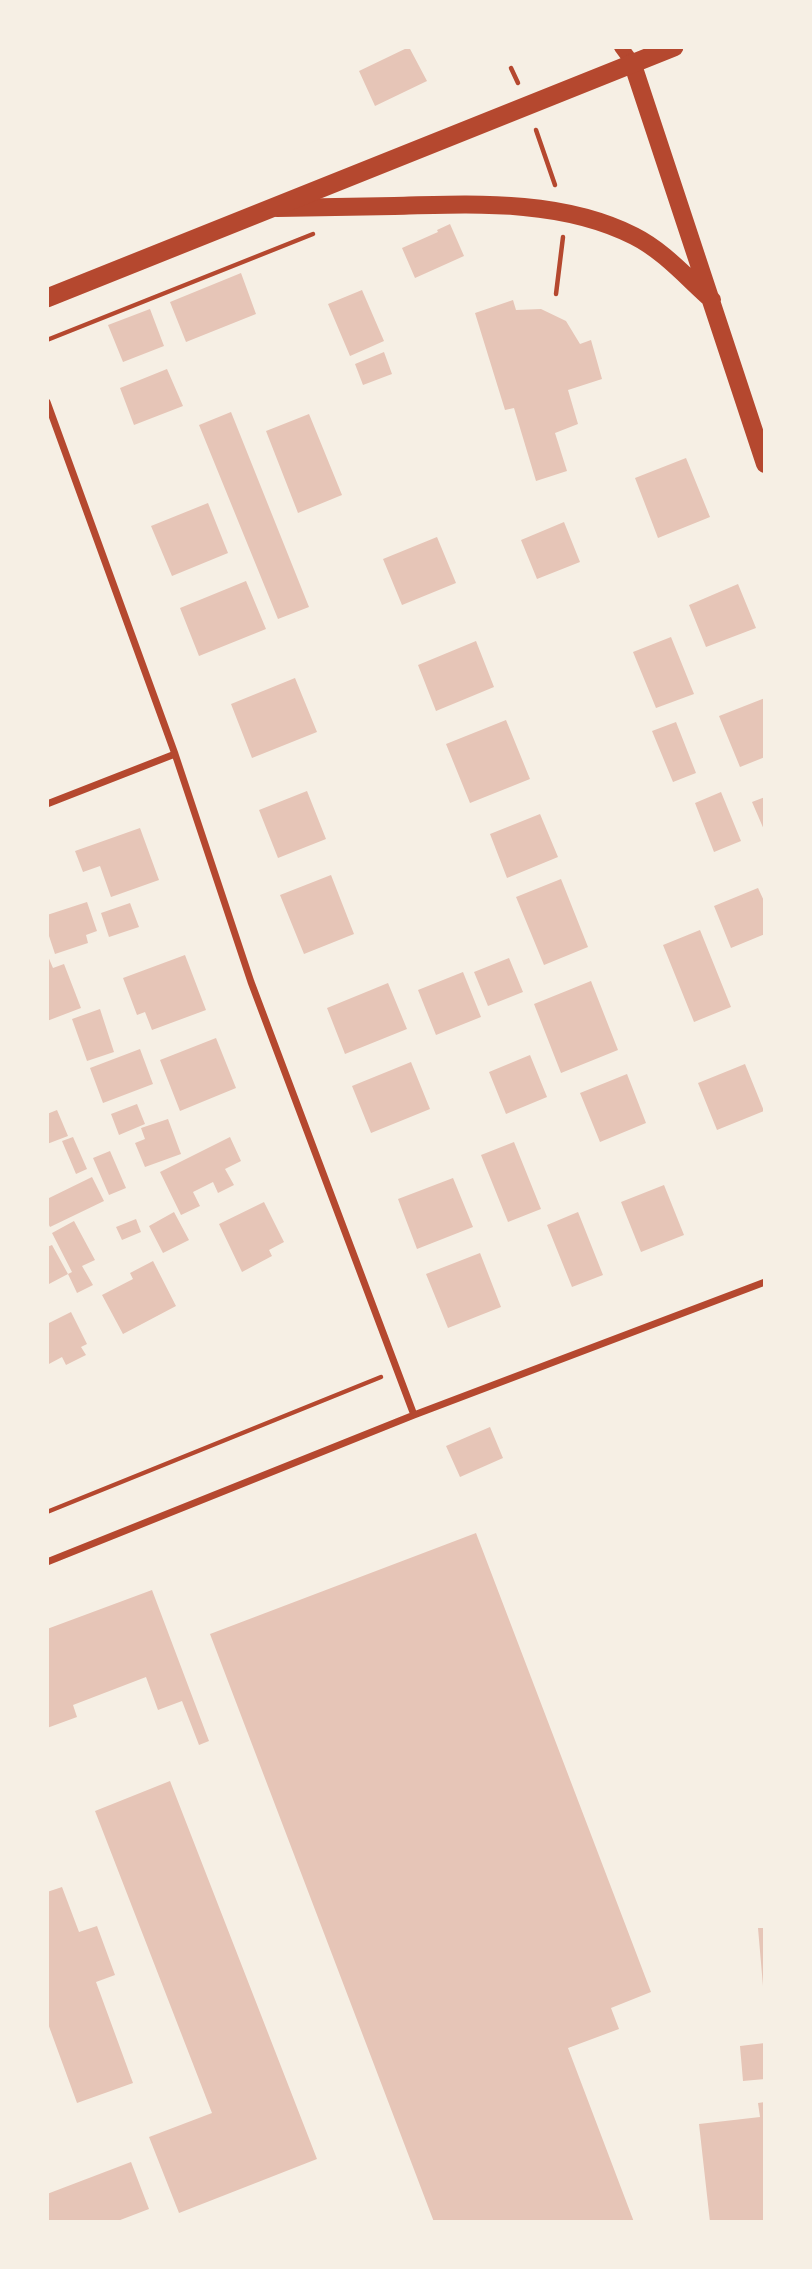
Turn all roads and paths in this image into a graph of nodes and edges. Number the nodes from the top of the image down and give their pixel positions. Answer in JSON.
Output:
{"nodes":[{"id":1,"x":674,"y":47,"type":"edge"},
{"id":2,"x":628,"y":52,"type":"edge"},
{"id":3,"x":511,"y":68,"type":"dead end"},
{"id":4,"x":528,"y":106,"type":"junction"},
{"id":5,"x":274,"y":208,"type":"junction"},
{"id":6,"x":565,"y":214,"type":"junction"},
{"id":7,"x":314,"y":234,"type":"dead end"},
{"id":8,"x":556,"y":294,"type":"dead end"},
{"id":9,"x":47,"y":298,"type":"edge"},
{"id":10,"x":712,"y":300,"type":"junction"},
{"id":11,"x":47,"y":340,"type":"edge"},
{"id":12,"x":47,"y":402,"type":"edge"},
{"id":13,"x":765,"y":464,"type":"edge"},
{"id":14,"x":174,"y":754,"type":"junction"},
{"id":15,"x":47,"y":804,"type":"edge"},
{"id":16,"x":765,"y":1282,"type":"edge"},
{"id":17,"x":397,"y":1371,"type":"junction"},
{"id":18,"x":414,"y":1415,"type":"junction"},
{"id":19,"x":47,"y":1512,"type":"edge"},
{"id":20,"x":47,"y":1562,"type":"edge"}],
"edges":[{"from":1,"to":2,"type":"highway"},
{"from":2,"to":4,"type":"highway"},
{"from":2,"to":10,"type":"main road"},
{"from":3,"to":4,"type":"path"},
{"from":4,"to":5,"type":"highway"},
{"from":4,"to":6,"type":"path"},
{"from":5,"to":6,"type":"main road"},
{"from":5,"to":9,"type":"highway"},
{"from":6,"to":8,"type":"path"},
{"from":6,"to":10,"type":"main road"},
{"from":7,"to":11,"type":"path"},
{"from":10,"to":13,"type":"main road"},
{"from":12,"to":14,"type":"street"},
{"from":14,"to":15,"type":"street"},
{"from":14,"to":17,"type":"street"},
{"from":16,"to":18,"type":"street"},
{"from":17,"to":18,"type":"street"},
{"from":17,"to":19,"type":"path"},
{"from":18,"to":20,"type":"street"}]}
